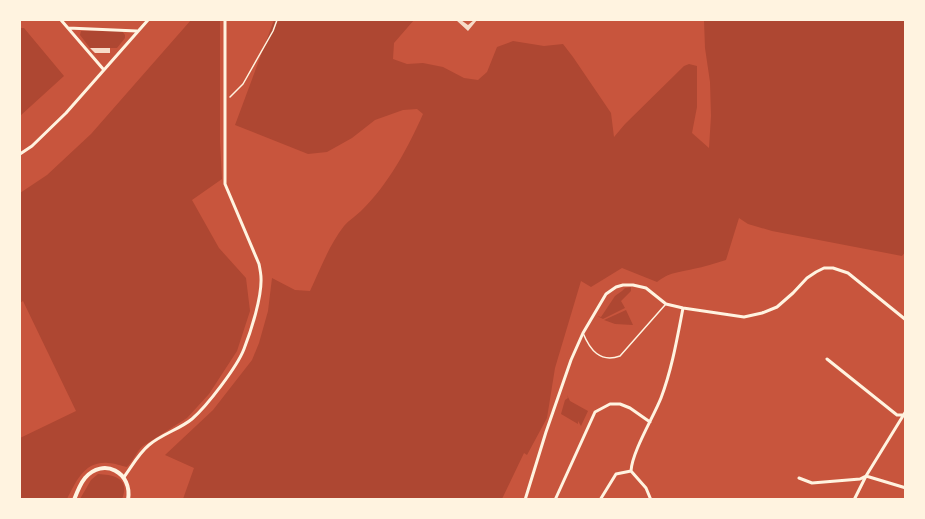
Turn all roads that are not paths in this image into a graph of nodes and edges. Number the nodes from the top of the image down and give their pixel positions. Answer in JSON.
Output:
{"nodes":[{"id":1,"x":61,"y":20,"type":"edge"},
{"id":2,"x":148,"y":20,"type":"edge"},
{"id":3,"x":225,"y":20,"type":"edge"},
{"id":4,"x":68,"y":28,"type":"junction"},
{"id":5,"x":137,"y":31,"type":"junction"},
{"id":6,"x":104,"y":70,"type":"junction"},
{"id":7,"x":20,"y":154,"type":"edge"},
{"id":8,"x":666,"y":304,"type":"junction"},
{"id":9,"x":683,"y":308,"type":"junction"},
{"id":10,"x":906,"y":320,"type":"edge"},
{"id":11,"x":583,"y":333,"type":"junction"},
{"id":12,"x":827,"y":359,"type":"dead end"},
{"id":13,"x":905,"y":414,"type":"edge"},
{"id":14,"x":650,"y":422,"type":"junction"},
{"id":15,"x":631,"y":471,"type":"junction"},
{"id":16,"x":866,"y":476,"type":"junction"},
{"id":17,"x":124,"y":477,"type":"junction"},
{"id":18,"x":799,"y":478,"type":"dead end"},
{"id":19,"x":906,"y":488,"type":"edge"},
{"id":20,"x":651,"y":499,"type":"edge"},
{"id":21,"x":74,"y":500,"type":"edge"},
{"id":22,"x":128,"y":500,"type":"edge"},
{"id":23,"x":525,"y":500,"type":"edge"},
{"id":24,"x":555,"y":500,"type":"edge"},
{"id":25,"x":600,"y":500,"type":"edge"},
{"id":26,"x":855,"y":500,"type":"edge"}],
"edges":[{"from":1,"to":4,"type":"street"},
{"from":2,"to":5,"type":"street"},
{"from":3,"to":17,"type":"street"},
{"from":4,"to":5,"type":"street"},
{"from":4,"to":6,"type":"street"},
{"from":5,"to":6,"type":"street"},
{"from":6,"to":7,"type":"street"},
{"from":8,"to":9,"type":"street"},
{"from":8,"to":11,"type":"street"},
{"from":8,"to":11,"type":"lane"},
{"from":9,"to":10,"type":"street"},
{"from":9,"to":14,"type":"street"},
{"from":11,"to":23,"type":"street"},
{"from":12,"to":13,"type":"street"},
{"from":13,"to":16,"type":"street"},
{"from":14,"to":15,"type":"street"},
{"from":14,"to":24,"type":"street"},
{"from":15,"to":20,"type":"street"},
{"from":15,"to":25,"type":"street"},
{"from":16,"to":18,"type":"street"},
{"from":16,"to":19,"type":"street"},
{"from":16,"to":26,"type":"street"},
{"from":17,"to":21,"type":"street"},
{"from":17,"to":22,"type":"street"}]}
